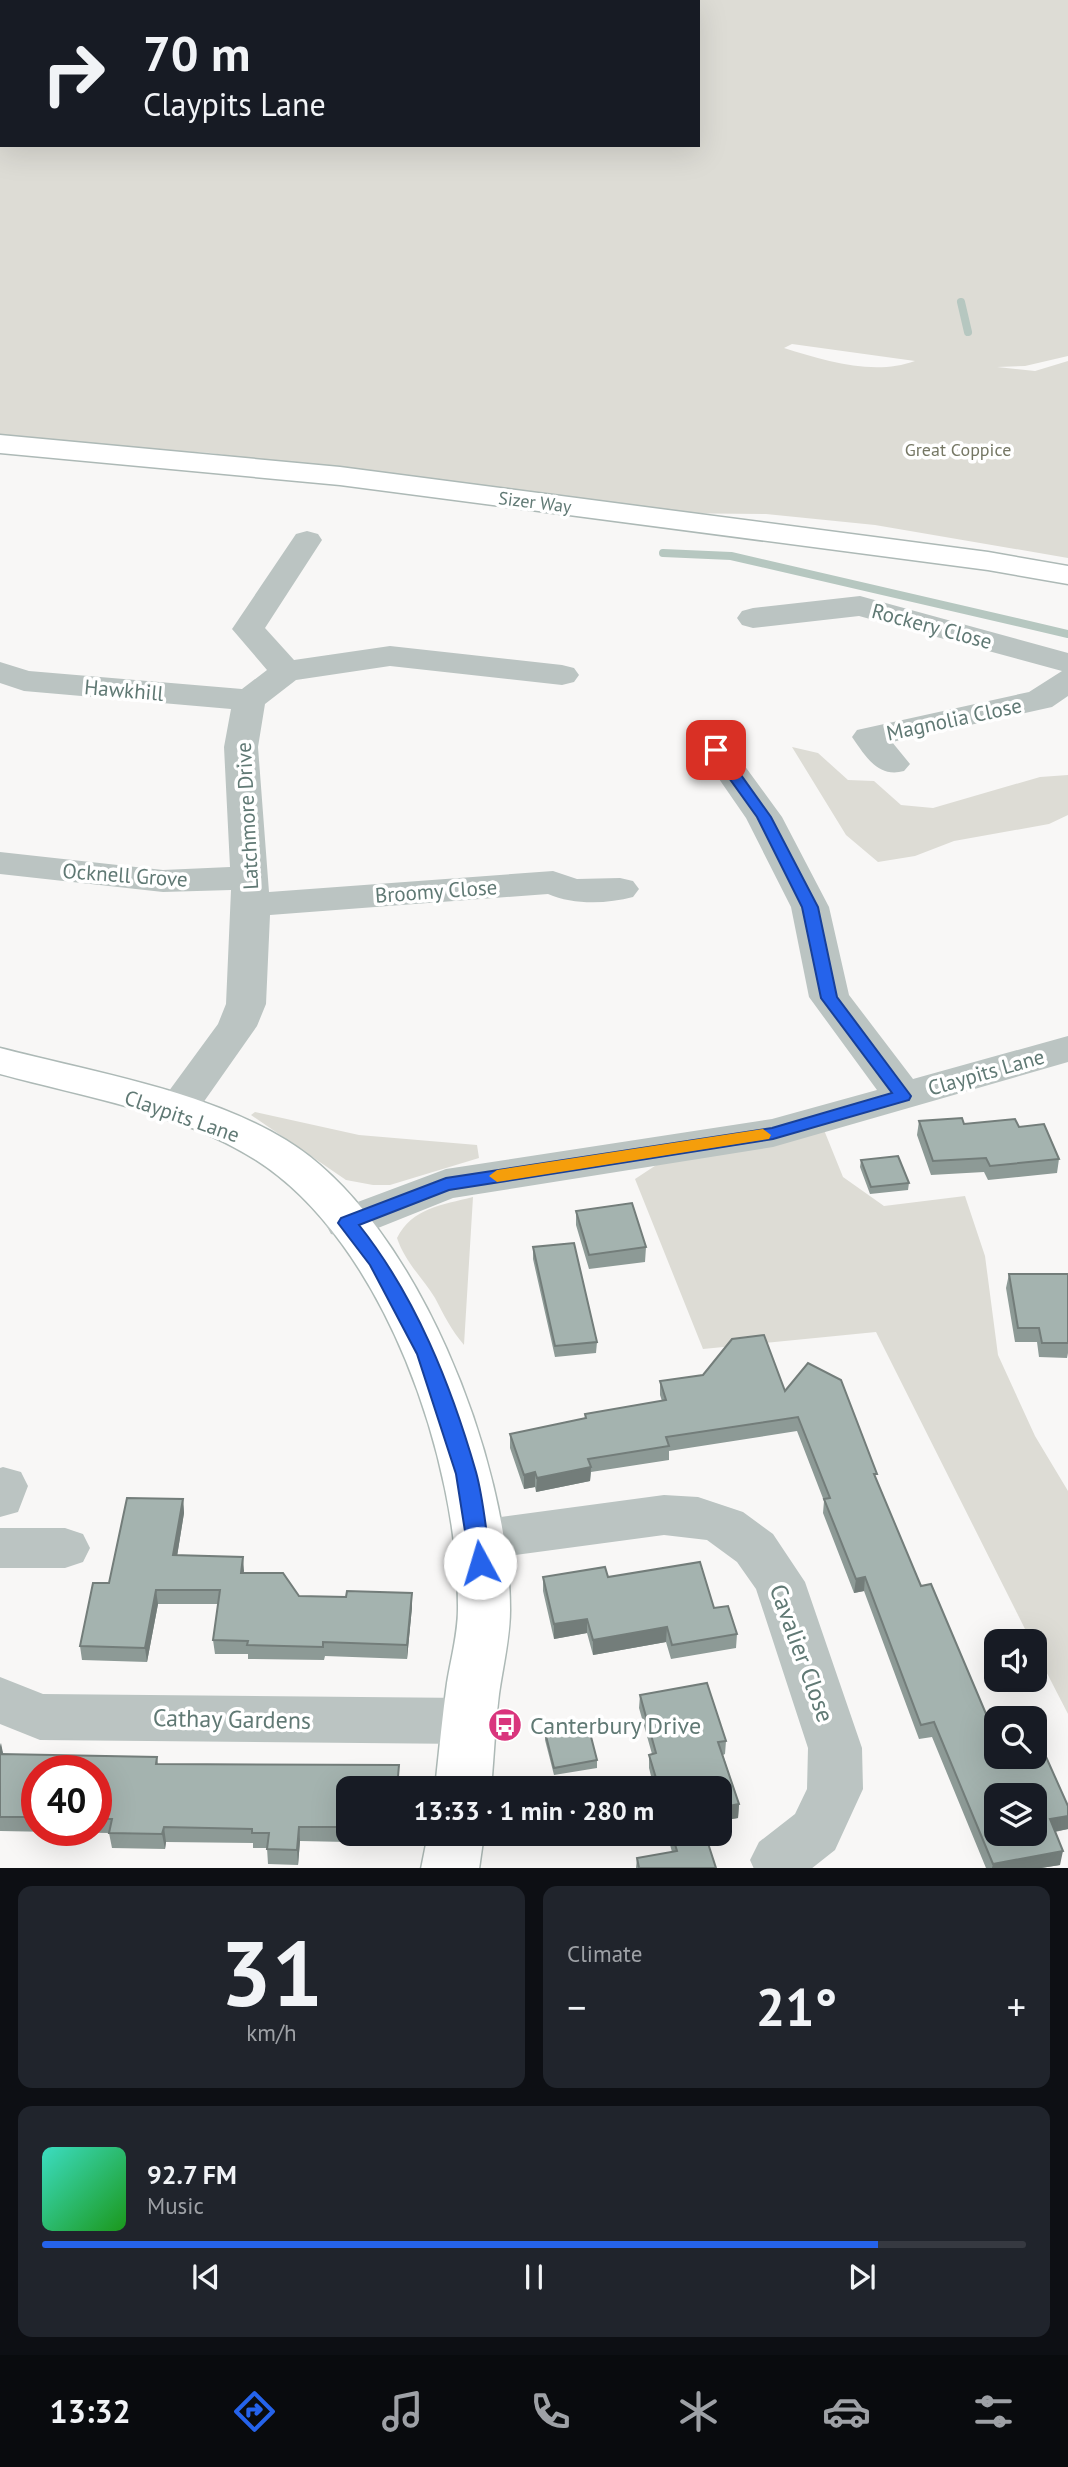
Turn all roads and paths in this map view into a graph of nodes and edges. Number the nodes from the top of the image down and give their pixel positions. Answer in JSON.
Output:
{"nodes":[{"id":1,"x":0,"y":444,"type":"edge"},
{"id":2,"x":307,"y":540,"type":"dead end"},
{"id":3,"x":1068,"y":575,"type":"edge"},
{"id":4,"x":753,"y":618,"type":"dead end"},
{"id":5,"x":1068,"y":663,"type":"edge"},
{"id":6,"x":286,"y":671,"type":"junction"},
{"id":7,"x":0,"y":672,"type":"edge"},
{"id":8,"x":562,"y":675,"type":"dead end"},
{"id":9,"x":1068,"y":680,"type":"edge"},
{"id":10,"x":249,"y":700,"type":"junction"},
{"id":11,"x":716,"y":750,"type":"dead end"},
{"id":12,"x":892,"y":764,"type":"dead end"},
{"id":13,"x":0,"y":863,"type":"edge"},
{"id":14,"x":620,"y":889,"type":"dead end"},
{"id":15,"x":250,"y":892,"type":"junction"},
{"id":16,"x":1068,"y":1049,"type":"edge"},
{"id":17,"x":0,"y":1061,"type":"edge"},
{"id":18,"x":903,"y":1096,"type":"junction"},
{"id":19,"x":176,"y":1110,"type":"junction"},
{"id":20,"x":347,"y":1223,"type":"junction"},
{"id":21,"x":478,"y":1540,"type":"junction"},
{"id":22,"x":0,"y":1548,"type":"edge"},
{"id":23,"x":65,"y":1548,"type":"dead end"},
{"id":24,"x":0,"y":1700,"type":"edge"},
{"id":25,"x":468,"y":1721,"type":"junction"},
{"id":26,"x":464,"y":1776,"type":"edge"},
{"id":27,"x":454,"y":1846,"type":"edge"},
{"id":28,"x":779,"y":1860,"type":"dead end"},
{"id":29,"x":450,"y":1868,"type":"edge"}],
"edges":[{"from":1,"to":3,"type":"street","name":"Sizer Way"},
{"from":2,"to":6,"type":"street"},
{"from":4,"to":5,"type":"street","name":"Rockery Close"},
{"from":6,"to":8,"type":"street"},
{"from":6,"to":10,"type":"street"},
{"from":7,"to":10,"type":"street","name":"Hawkhill"},
{"from":9,"to":12,"type":"street","name":"Magnolia Close"},
{"from":10,"to":15,"type":"street","name":"Latchmore Drive"},
{"from":11,"to":18,"type":"street"},
{"from":13,"to":15,"type":"street","name":"Ocknell Grove"},
{"from":14,"to":15,"type":"street","name":"Broomy Close"},
{"from":15,"to":19,"type":"street","name":"Latchmore Drive"},
{"from":16,"to":18,"type":"street","name":"Claypits Lane"},
{"from":17,"to":19,"type":"street","name":"Claypits Lane"},
{"from":18,"to":20,"type":"street","name":"Claypits Lane"},
{"from":19,"to":20,"type":"street","name":"Claypits Lane"},
{"from":20,"to":21,"type":"street"},
{"from":21,"to":25,"type":"street"},
{"from":21,"to":28,"type":"street","name":"Cavalier Close"},
{"from":22,"to":23,"type":"street"},
{"from":24,"to":25,"type":"street","name":"Cathay Gardens"},
{"from":25,"to":26,"type":"street"},
{"from":27,"to":29,"type":"street"}]}
